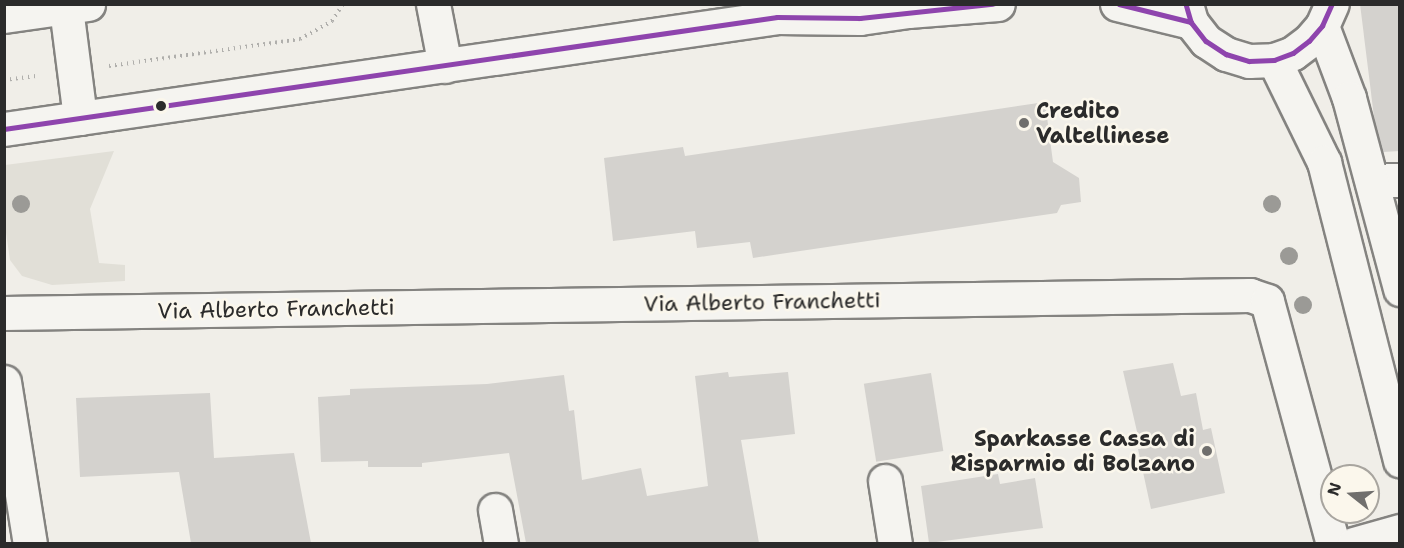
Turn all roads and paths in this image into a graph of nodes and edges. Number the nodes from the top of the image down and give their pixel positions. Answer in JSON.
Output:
{"nodes":[{"id":1,"x":343,"y":4,"type":"edge"},
{"id":2,"x":433,"y":4,"type":"edge"},
{"id":3,"x":807,"y":4,"type":"edge"},
{"id":4,"x":998,"y":4,"type":"edge"},
{"id":5,"x":1117,"y":4,"type":"edge"},
{"id":6,"x":77,"y":6,"type":"edge"},
{"id":7,"x":1189,"y":13,"type":"edge"},
{"id":8,"x":1327,"y":15,"type":"edge"},
{"id":9,"x":4,"y":16,"type":"edge"},
{"id":10,"x":777,"y":17,"type":"junction"},
{"id":11,"x":1274,"y":60,"type":"junction"},
{"id":12,"x":445,"y":66,"type":"junction"},
{"id":13,"x":75,"y":71,"type":"junction"},
{"id":14,"x":4,"y":80,"type":"edge"},
{"id":15,"x":80,"y":118,"type":"junction"},
{"id":16,"x":4,"y":129,"type":"edge"},
{"id":17,"x":1386,"y":180,"type":"edge"},
{"id":18,"x":1398,"y":283,"type":"edge"},
{"id":19,"x":4,"y":313,"type":"edge"},
{"id":20,"x":4,"y":382,"type":"edge"},
{"id":21,"x":1400,"y":460,"type":"edge"},
{"id":22,"x":885,"y":481,"type":"dead end"},
{"id":23,"x":495,"y":510,"type":"dead end"},
{"id":24,"x":1400,"y":531,"type":"edge"},
{"id":25,"x":30,"y":543,"type":"edge"},
{"id":26,"x":501,"y":543,"type":"edge"},
{"id":27,"x":895,"y":543,"type":"edge"},
{"id":28,"x":1334,"y":543,"type":"edge"},
{"id":29,"x":1354,"y":543,"type":"edge"}],
"edges":[{"from":1,"to":13,"type":"path"},
{"from":2,"to":12,"type":"street"},
{"from":3,"to":10,"type":"street"},
{"from":4,"to":10,"type":"street"},
{"from":5,"to":7,"type":"street"},
{"from":6,"to":9,"type":"street"},
{"from":6,"to":13,"type":"street"},
{"from":7,"to":11,"type":"street"},
{"from":8,"to":11,"type":"street"},
{"from":8,"to":17,"type":"street"},
{"from":10,"to":12,"type":"street"},
{"from":11,"to":21,"type":"street"},
{"from":12,"to":15,"type":"street"},
{"from":13,"to":14,"type":"path"},
{"from":13,"to":15,"type":"street"},
{"from":15,"to":16,"type":"street"},
{"from":17,"to":18,"type":"street"},
{"from":19,"to":28,"type":"street","name":"Via Alberto Franchetti"},
{"from":20,"to":25,"type":"street"},
{"from":22,"to":27,"type":"street"},
{"from":23,"to":26,"type":"street"},
{"from":24,"to":29,"type":"street"}]}
